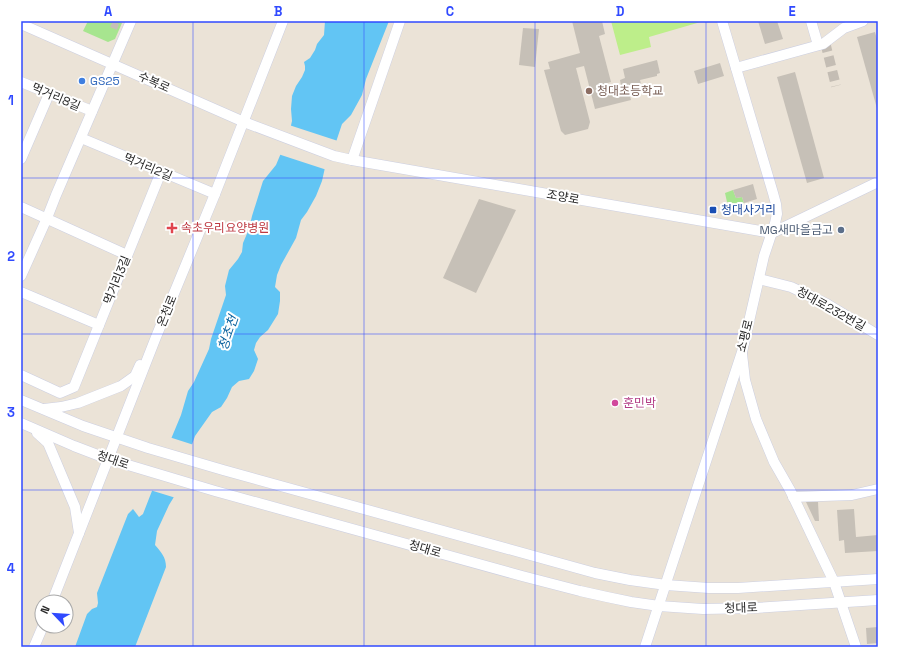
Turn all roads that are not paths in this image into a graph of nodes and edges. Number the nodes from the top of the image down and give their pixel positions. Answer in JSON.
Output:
{"nodes":[{"id":1,"x":131,"y":21,"type":"edge"},
{"id":2,"x":283,"y":21,"type":"edge"},
{"id":3,"x":400,"y":21,"type":"edge"},
{"id":4,"x":722,"y":21,"type":"edge"},
{"id":5,"x":811,"y":21,"type":"edge"},
{"id":6,"x":863,"y":21,"type":"edge"},
{"id":7,"x":21,"y":24,"type":"edge"},
{"id":8,"x":818,"y":46,"type":"junction"},
{"id":9,"x":112,"y":64,"type":"junction"},
{"id":10,"x":736,"y":68,"type":"junction"},
{"id":11,"x":21,"y":82,"type":"edge"},
{"id":12,"x":49,"y":94,"type":"junction"},
{"id":13,"x":92,"y":111,"type":"junction"},
{"id":14,"x":244,"y":122,"type":"junction"},
{"id":15,"x":81,"y":138,"type":"junction"},
{"id":16,"x":24,"y":144,"type":"edge"},
{"id":17,"x":21,"y":159,"type":"edge"},
{"id":18,"x":352,"y":160,"type":"junction"},
{"id":19,"x":161,"y":172,"type":"junction"},
{"id":20,"x":878,"y":182,"type":"edge"},
{"id":21,"x":215,"y":194,"type":"junction"},
{"id":22,"x":21,"y":207,"type":"edge"},
{"id":23,"x":47,"y":218,"type":"junction"},
{"id":24,"x":772,"y":233,"type":"junction"},
{"id":25,"x":128,"y":255,"type":"junction"},
{"id":26,"x":21,"y":276,"type":"edge"},
{"id":27,"x":759,"y":279,"type":"junction"},
{"id":28,"x":21,"y":292,"type":"edge"},
{"id":29,"x":99,"y":325,"type":"junction"},
{"id":30,"x":878,"y":335,"type":"edge"},
{"id":31,"x":156,"y":337,"type":"junction"},
{"id":32,"x":742,"y":352,"type":"junction"},
{"id":33,"x":21,"y":375,"type":"edge"},
{"id":34,"x":21,"y":400,"type":"edge"},
{"id":35,"x":42,"y":409,"type":"junction"},
{"id":36,"x":21,"y":423,"type":"edge"},
{"id":37,"x":32,"y":428,"type":"junction"},
{"id":38,"x":117,"y":437,"type":"junction"},
{"id":39,"x":108,"y":459,"type":"junction"},
{"id":40,"x":878,"y":488,"type":"edge"},
{"id":41,"x":793,"y":497,"type":"junction"},
{"id":42,"x":79,"y":533,"type":"junction"},
{"id":43,"x":878,"y":579,"type":"edge"},
{"id":44,"x":834,"y":582,"type":"junction"},
{"id":45,"x":666,"y":585,"type":"junction"},
{"id":46,"x":55,"y":594,"type":"edge"},
{"id":47,"x":878,"y":600,"type":"edge"},
{"id":48,"x":840,"y":601,"type":"junction"},
{"id":49,"x":659,"y":606,"type":"junction"},
{"id":50,"x":40,"y":634,"type":"edge"},
{"id":51,"x":34,"y":647,"type":"edge"},
{"id":52,"x":646,"y":647,"type":"edge"},
{"id":53,"x":856,"y":647,"type":"edge"}],
"edges":[{"from":1,"to":9,"type":"street"},
{"from":2,"to":14,"type":"street","name":"온천로"},
{"from":3,"to":18,"type":"street"},
{"from":4,"to":10,"type":"street","name":"소평로"},
{"from":5,"to":8,"type":"street"},
{"from":6,"to":8,"type":"street"},
{"from":7,"to":9,"type":"street","name":"수복로"},
{"from":8,"to":10,"type":"street"},
{"from":9,"to":13,"type":"street"},
{"from":9,"to":14,"type":"street","name":"수복로"},
{"from":10,"to":24,"type":"street","name":"소평로"},
{"from":11,"to":12,"type":"street","name":"먹거리8길"},
{"from":12,"to":13,"type":"street","name":"먹거리8길"},
{"from":12,"to":16,"type":"street"},
{"from":13,"to":15,"type":"street"},
{"from":14,"to":18,"type":"street","name":"조양로"},
{"from":14,"to":21,"type":"street","name":"온천로"},
{"from":15,"to":19,"type":"street","name":"먹거리2길"},
{"from":15,"to":23,"type":"street"},
{"from":16,"to":17,"type":"street"},
{"from":18,"to":24,"type":"street","name":"조양로"},
{"from":19,"to":21,"type":"street","name":"먹거리2길"},
{"from":19,"to":25,"type":"street","name":"먹거리3길"},
{"from":20,"to":24,"type":"street"},
{"from":21,"to":31,"type":"street","name":"온천로"},
{"from":22,"to":23,"type":"street"},
{"from":23,"to":25,"type":"street"},
{"from":23,"to":26,"type":"street"},
{"from":24,"to":27,"type":"street","name":"소평로"},
{"from":25,"to":29,"type":"street","name":"먹거리3길"},
{"from":27,"to":30,"type":"street","name":"청대로232번길"},
{"from":27,"to":32,"type":"street","name":"소평로"},
{"from":28,"to":29,"type":"street"},
{"from":29,"to":33,"type":"street","name":"먹거리3길"},
{"from":31,"to":35,"type":"street"},
{"from":31,"to":38,"type":"street","name":"온천로"},
{"from":32,"to":41,"type":"street"},
{"from":32,"to":45,"type":"street","name":"소평로"},
{"from":34,"to":35,"type":"street","name":"청대로"},
{"from":35,"to":38,"type":"street","name":"청대로"},
{"from":36,"to":37,"type":"street","name":"청대로"},
{"from":37,"to":39,"type":"street","name":"청대로"},
{"from":37,"to":42,"type":"street"},
{"from":38,"to":39,"type":"street","name":"온천로"},
{"from":38,"to":45,"type":"street","name":"청대로"},
{"from":39,"to":42,"type":"street","name":"온천로"},
{"from":39,"to":49,"type":"street","name":"청대로"},
{"from":40,"to":41,"type":"street"},
{"from":41,"to":44,"type":"street"},
{"from":42,"to":46,"type":"street","name":"온천로"},
{"from":43,"to":44,"type":"street","name":"청대로"},
{"from":44,"to":45,"type":"street","name":"청대로"},
{"from":44,"to":48,"type":"street"},
{"from":45,"to":49,"type":"street","name":"소평로"},
{"from":47,"to":48,"type":"street","name":"청대로"},
{"from":48,"to":49,"type":"street","name":"청대로"},
{"from":48,"to":53,"type":"street"},
{"from":49,"to":52,"type":"street","name":"소평로"},
{"from":50,"to":51,"type":"street"}]}
